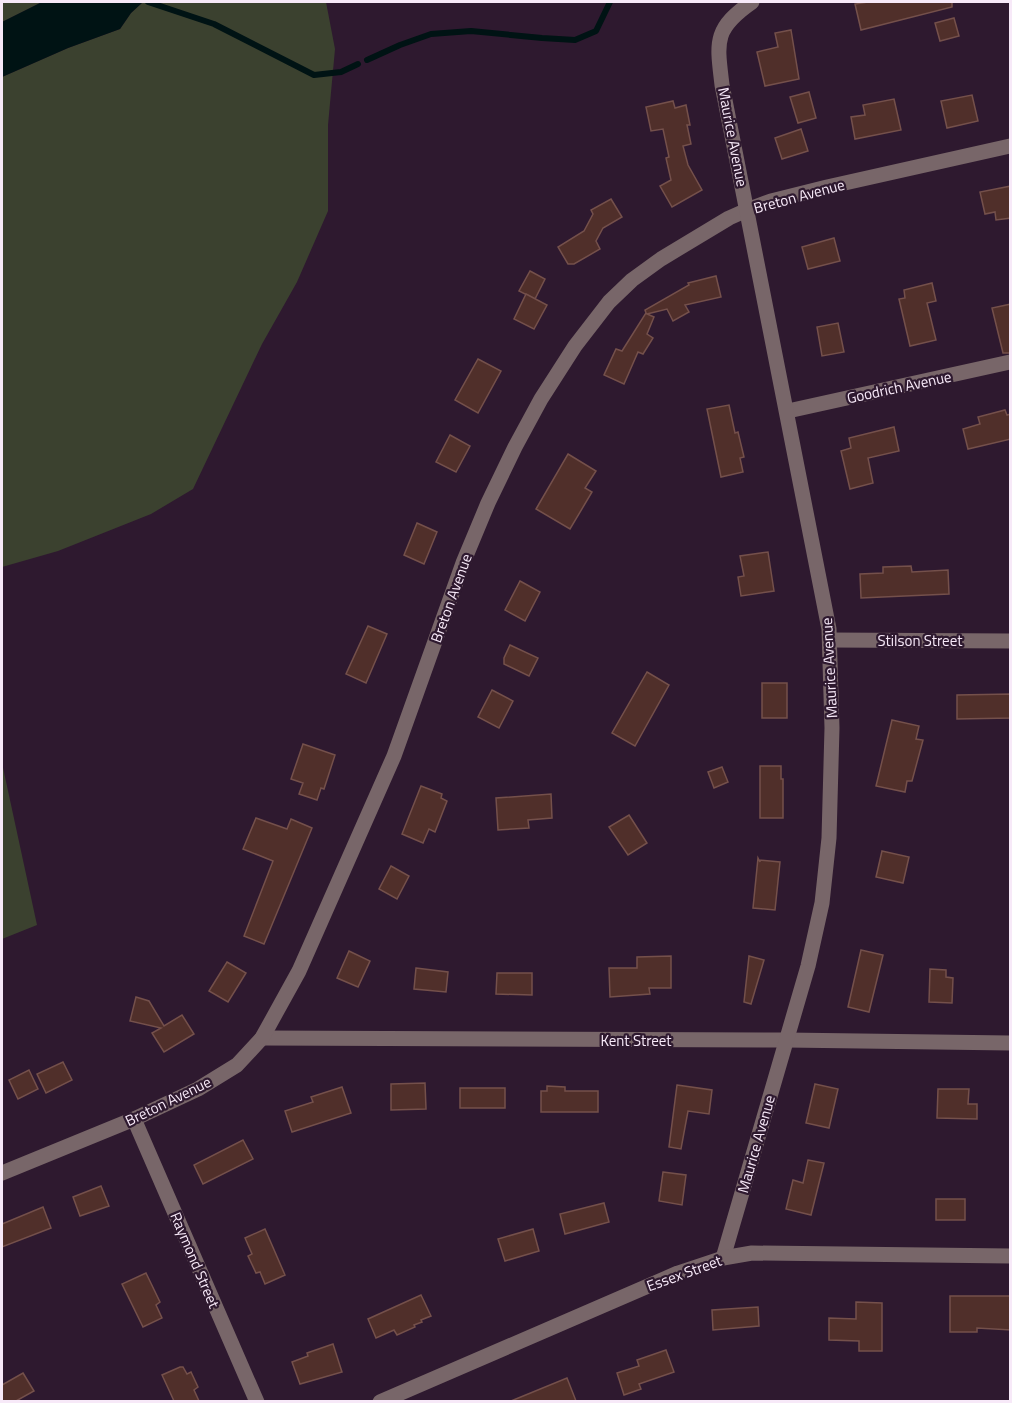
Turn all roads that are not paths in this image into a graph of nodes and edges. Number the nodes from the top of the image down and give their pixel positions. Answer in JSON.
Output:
{"nodes":[{"id":1,"x":752,"y":2,"type":"edge"},
{"id":2,"x":1011,"y":146,"type":"edge"},
{"id":3,"x":747,"y":210,"type":"junction"},
{"id":4,"x":1011,"y":362,"type":"edge"},
{"id":5,"x":788,"y":411,"type":"junction"},
{"id":6,"x":830,"y":639,"type":"junction"},
{"id":7,"x":1011,"y":641,"type":"edge"},
{"id":8,"x":262,"y":1038,"type":"junction"},
{"id":9,"x":786,"y":1040,"type":"junction"},
{"id":10,"x":1011,"y":1043,"type":"edge"},
{"id":11,"x":134,"y":1119,"type":"junction"},
{"id":12,"x":2,"y":1173,"type":"edge"},
{"id":13,"x":1011,"y":1256,"type":"edge"},
{"id":14,"x":723,"y":1258,"type":"junction"},
{"id":15,"x":257,"y":1401,"type":"edge"},
{"id":16,"x":380,"y":1401,"type":"edge"}],
"edges":[{"from":1,"to":3,"type":"street","name":"Maurice Avenue"},
{"from":2,"to":3,"type":"street","name":"Breton Avenue"},
{"from":3,"to":5,"type":"street","name":"Maurice Avenue"},
{"from":3,"to":8,"type":"street","name":"Breton Avenue"},
{"from":4,"to":5,"type":"street","name":"Goodrich Avenue"},
{"from":5,"to":6,"type":"street","name":"Maurice Avenue"},
{"from":6,"to":7,"type":"street","name":"Stilson Street"},
{"from":6,"to":9,"type":"street","name":"Maurice Avenue"},
{"from":8,"to":9,"type":"street","name":"Kent Street"},
{"from":8,"to":11,"type":"street","name":"Breton Avenue"},
{"from":9,"to":10,"type":"street","name":"Kent Street"},
{"from":9,"to":14,"type":"street","name":"Maurice Avenue"},
{"from":11,"to":12,"type":"street","name":"Breton Avenue"},
{"from":11,"to":15,"type":"street","name":"Raymond Street"},
{"from":13,"to":14,"type":"street","name":"Essex Street"},
{"from":14,"to":16,"type":"street","name":"Essex Street"}]}
